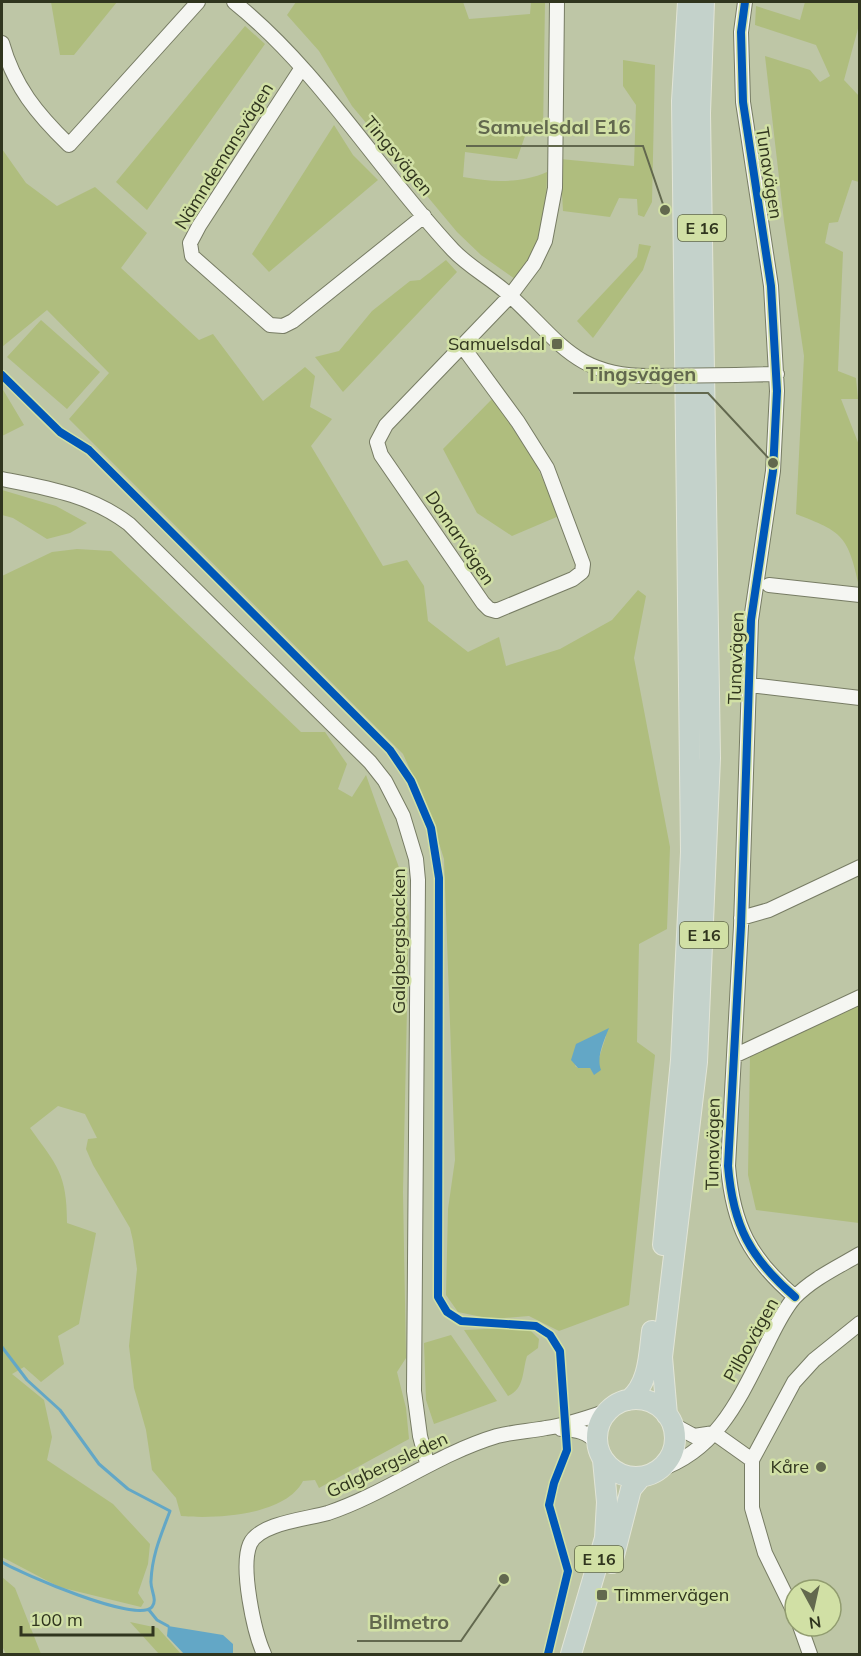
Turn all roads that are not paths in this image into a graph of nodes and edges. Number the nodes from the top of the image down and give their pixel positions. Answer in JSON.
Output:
{"nodes":[{"id":1,"x":198,"y":2,"type":"edge"},
{"id":2,"x":234,"y":2,"type":"edge"},
{"id":3,"x":557,"y":2,"type":"edge"},
{"id":4,"x":688,"y":2,"type":"edge"},
{"id":5,"x":704,"y":2,"type":"edge"},
{"id":6,"x":745,"y":2,"type":"edge"},
{"id":7,"x":2,"y":43,"type":"edge"},
{"id":8,"x":301,"y":69,"type":"junction"},
{"id":9,"x":424,"y":216,"type":"junction"},
{"id":10,"x":510,"y":296,"type":"junction"},
{"id":11,"x":463,"y":347,"type":"junction"},
{"id":12,"x":777,"y":374,"type":"junction"},
{"id":13,"x":2,"y":479,"type":"edge"},
{"id":14,"x":769,"y":585,"type":"dead end"},
{"id":15,"x":860,"y":595,"type":"edge"},
{"id":16,"x":750,"y":685,"type":"junction"},
{"id":17,"x":860,"y":698,"type":"edge"},
{"id":18,"x":860,"y":867,"type":"edge"},
{"id":19,"x":741,"y":918,"type":"junction"},
{"id":20,"x":860,"y":997,"type":"edge"},
{"id":21,"x":734,"y":1056,"type":"junction"},
{"id":22,"x":860,"y":1254,"type":"edge"},
{"id":23,"x":795,"y":1297,"type":"junction"},
{"id":24,"x":860,"y":1323,"type":"edge"},
{"id":25,"x":628,"y":1400,"type":"junction"},
{"id":26,"x":607,"y":1411,"type":"junction"},
{"id":27,"x":670,"y":1419,"type":"junction"},
{"id":28,"x":547,"y":1428,"type":"junction"},
{"id":29,"x":714,"y":1433,"type":"junction"},
{"id":30,"x":601,"y":1452,"type":"junction"},
{"id":31,"x":752,"y":1460,"type":"junction"},
{"id":32,"x":428,"y":1463,"type":"junction"},
{"id":33,"x":650,"y":1474,"type":"junction"},
{"id":34,"x":783,"y":1590,"type":"edge"},
{"id":35,"x":804,"y":1638,"type":"edge"},
{"id":36,"x":264,"y":1654,"type":"edge"},
{"id":37,"x":571,"y":1654,"type":"edge"},
{"id":38,"x":585,"y":1654,"type":"edge"},
{"id":39,"x":810,"y":1654,"type":"edge"}],
"edges":[{"from":1,"to":7,"type":"street"},
{"from":2,"to":8,"type":"street","name":"Tingsvägen"},
{"from":3,"to":10,"type":"street","name":"Domarvägen"},
{"from":4,"to":25,"type":"highway","number":"E 16"},
{"from":5,"to":27,"type":"highway","number":"E 16"},
{"from":6,"to":12,"type":"street","name":"Tunavägen"},
{"from":8,"to":9,"type":"street","name":"Tingsvägen"},
{"from":8,"to":9,"type":"street","name":"Nämndemansvägen"},
{"from":9,"to":10,"type":"street","name":"Tingsvägen"},
{"from":10,"to":11,"type":"street","name":"Domarvägen"},
{"from":10,"to":12,"type":"street","name":"Tingsvägen","bridge":true},
{"from":11,"to":11,"type":"street","name":"Domarvägen"},
{"from":12,"to":16,"type":"street","name":"Tunavägen"},
{"from":13,"to":32,"type":"street","name":"Galgbergsbacken"},
{"from":14,"to":15,"type":"street"},
{"from":16,"to":17,"type":"street"},
{"from":16,"to":19,"type":"street","name":"Tunavägen"},
{"from":18,"to":19,"type":"street"},
{"from":19,"to":21,"type":"street","name":"Tunavägen"},
{"from":20,"to":21,"type":"street"},
{"from":21,"to":23,"type":"street","name":"Tunavägen"},
{"from":22,"to":23,"type":"street","name":"Pilbovägen"},
{"from":23,"to":29,"type":"street","name":"Pilbovägen"},
{"from":24,"to":31,"type":"street"},
{"from":25,"to":26,"type":"highway","number":"E 16"},
{"from":25,"to":27,"type":"highway"},
{"from":26,"to":28,"type":"street","name":"Galgbergsleden"},
{"from":26,"to":30,"type":"highway","number":"E 16"},
{"from":27,"to":29,"type":"street"},
{"from":27,"to":33,"type":"highway","number":"E 16"},
{"from":28,"to":30,"type":"street","name":"Galgbergsleden"},
{"from":28,"to":32,"type":"street","name":"Galgbergsleden"},
{"from":29,"to":31,"type":"street"},
{"from":29,"to":33,"type":"street","name":"Pilbovägen"},
{"from":30,"to":33,"type":"highway"},
{"from":30,"to":37,"type":"highway","number":"E 16"},
{"from":31,"to":34,"type":"street"},
{"from":32,"to":36,"type":"street","name":"Galgbergsleden"},
{"from":33,"to":38,"type":"highway","number":"E 16"},
{"from":35,"to":39,"type":"street"}]}
